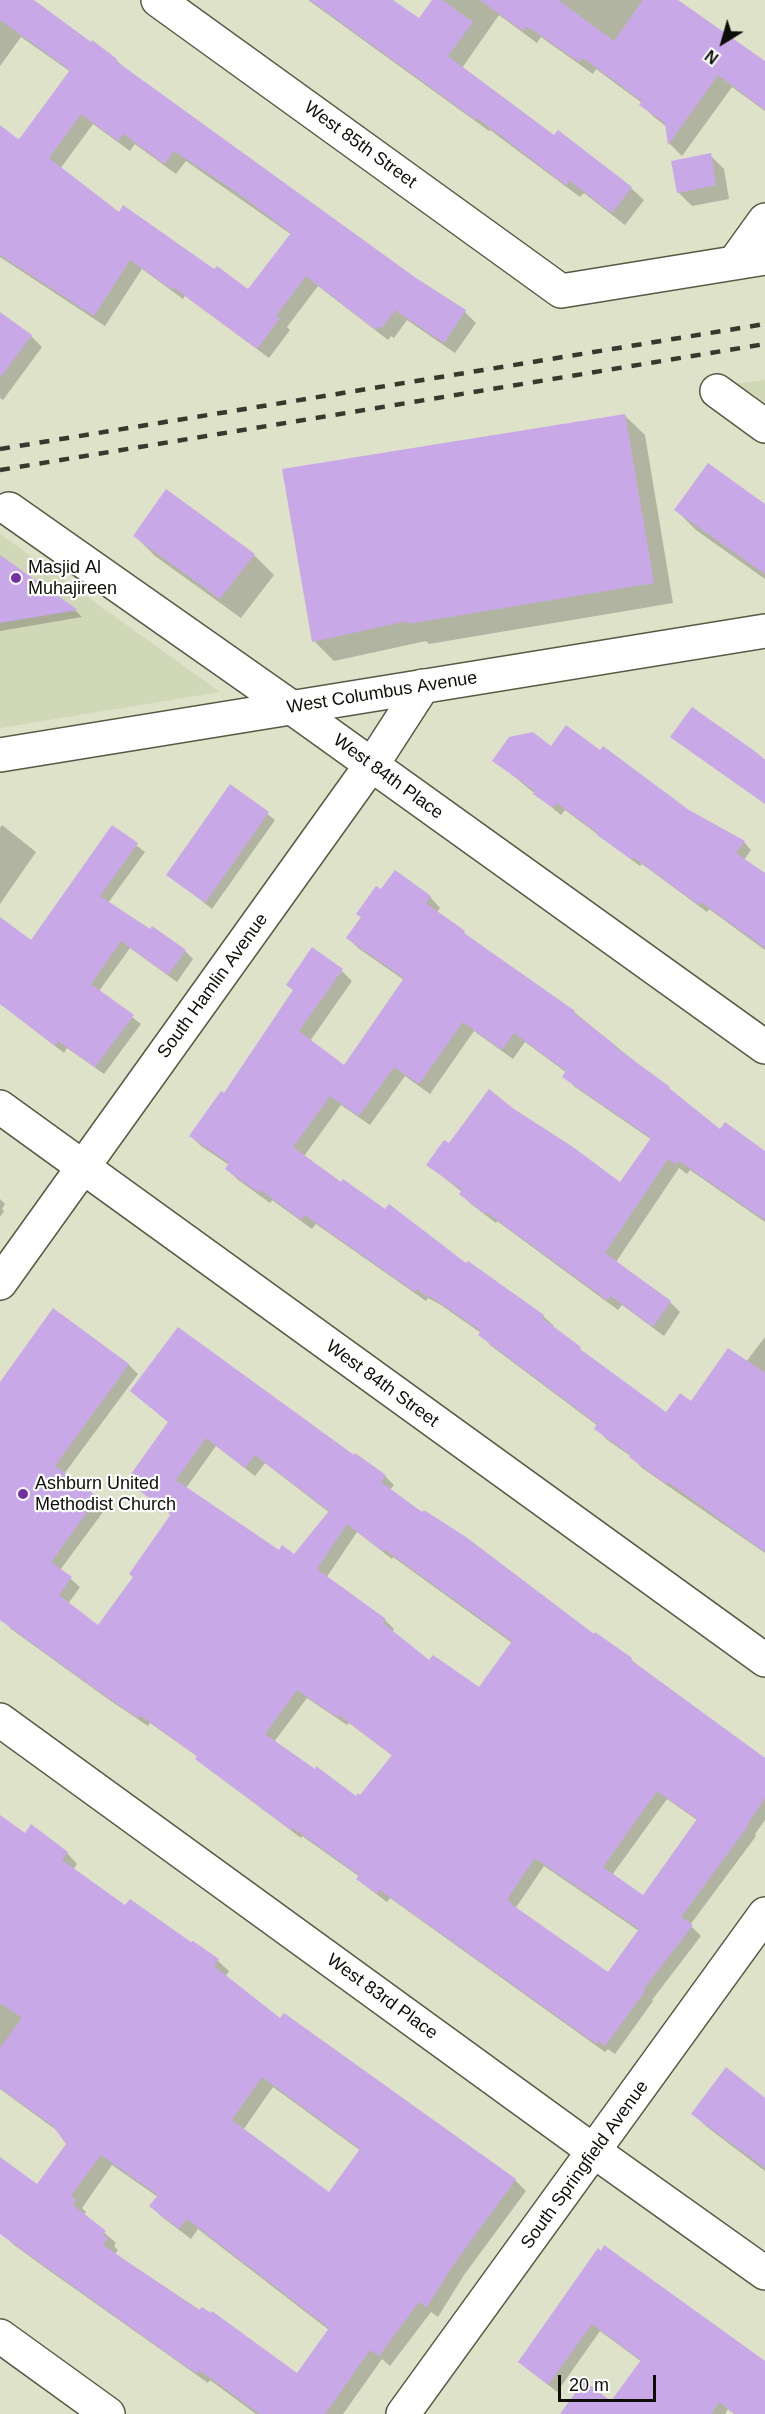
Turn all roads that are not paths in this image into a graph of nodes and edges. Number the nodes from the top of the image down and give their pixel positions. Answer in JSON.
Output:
{"nodes":[{"id":1,"x":158,"y":0,"type":"edge"},
{"id":2,"x":765,"y":220,"type":"edge"},
{"id":3,"x":749,"y":260,"type":"edge"},
{"id":4,"x":717,"y":391,"type":"dead end"},
{"id":5,"x":765,"y":426,"type":"edge"},
{"id":6,"x":9,"y":509,"type":"dead end"},
{"id":7,"x":765,"y":631,"type":"edge"},
{"id":8,"x":423,"y":686,"type":"junction"},
{"id":9,"x":291,"y":707,"type":"junction"},
{"id":10,"x":0,"y":755,"type":"edge"},
{"id":11,"x":371,"y":765,"type":"junction"},
{"id":12,"x":765,"y":1047,"type":"edge"},
{"id":13,"x":0,"y":1107,"type":"edge"},
{"id":14,"x":83,"y":1168,"type":"junction"},
{"id":15,"x":0,"y":1283,"type":"edge"},
{"id":16,"x":765,"y":1659,"type":"edge"},
{"id":17,"x":0,"y":1720,"type":"edge"},
{"id":18,"x":765,"y":1914,"type":"edge"},
{"id":19,"x":595,"y":2152,"type":"junction"},
{"id":20,"x":765,"y":2272,"type":"edge"},
{"id":21,"x":0,"y":2336,"type":"edge"},
{"id":22,"x":108,"y":2414,"type":"edge"},
{"id":23,"x":404,"y":2414,"type":"edge"}],
"edges":[{"from":1,"to":3,"type":"street","name":"West 85th Street"},
{"from":2,"to":3,"type":"street"},
{"from":4,"to":5,"type":"street"},
{"from":6,"to":9,"type":"street","name":"West 84th Place"},
{"from":7,"to":8,"type":"street","name":"West Columbus Avenue"},
{"from":8,"to":9,"type":"street","name":"West Columbus Avenue"},
{"from":8,"to":11,"type":"street","name":"South Hamlin Avenue"},
{"from":9,"to":10,"type":"street","name":"West Columbus Avenue"},
{"from":9,"to":11,"type":"street","name":"West 84th Place"},
{"from":11,"to":12,"type":"street","name":"West 84th Place"},
{"from":11,"to":14,"type":"street","name":"South Hamlin Avenue"},
{"from":13,"to":14,"type":"street","name":"West 84th Street"},
{"from":14,"to":15,"type":"street","name":"South Hamlin Avenue"},
{"from":14,"to":16,"type":"street","name":"West 84th Street"},
{"from":17,"to":19,"type":"street","name":"West 83rd Place"},
{"from":18,"to":19,"type":"street","name":"South Springfield Avenue"},
{"from":19,"to":20,"type":"street","name":"West 83rd Place"},
{"from":19,"to":23,"type":"street","name":"South Springfield Avenue"},
{"from":21,"to":22,"type":"street"}]}
